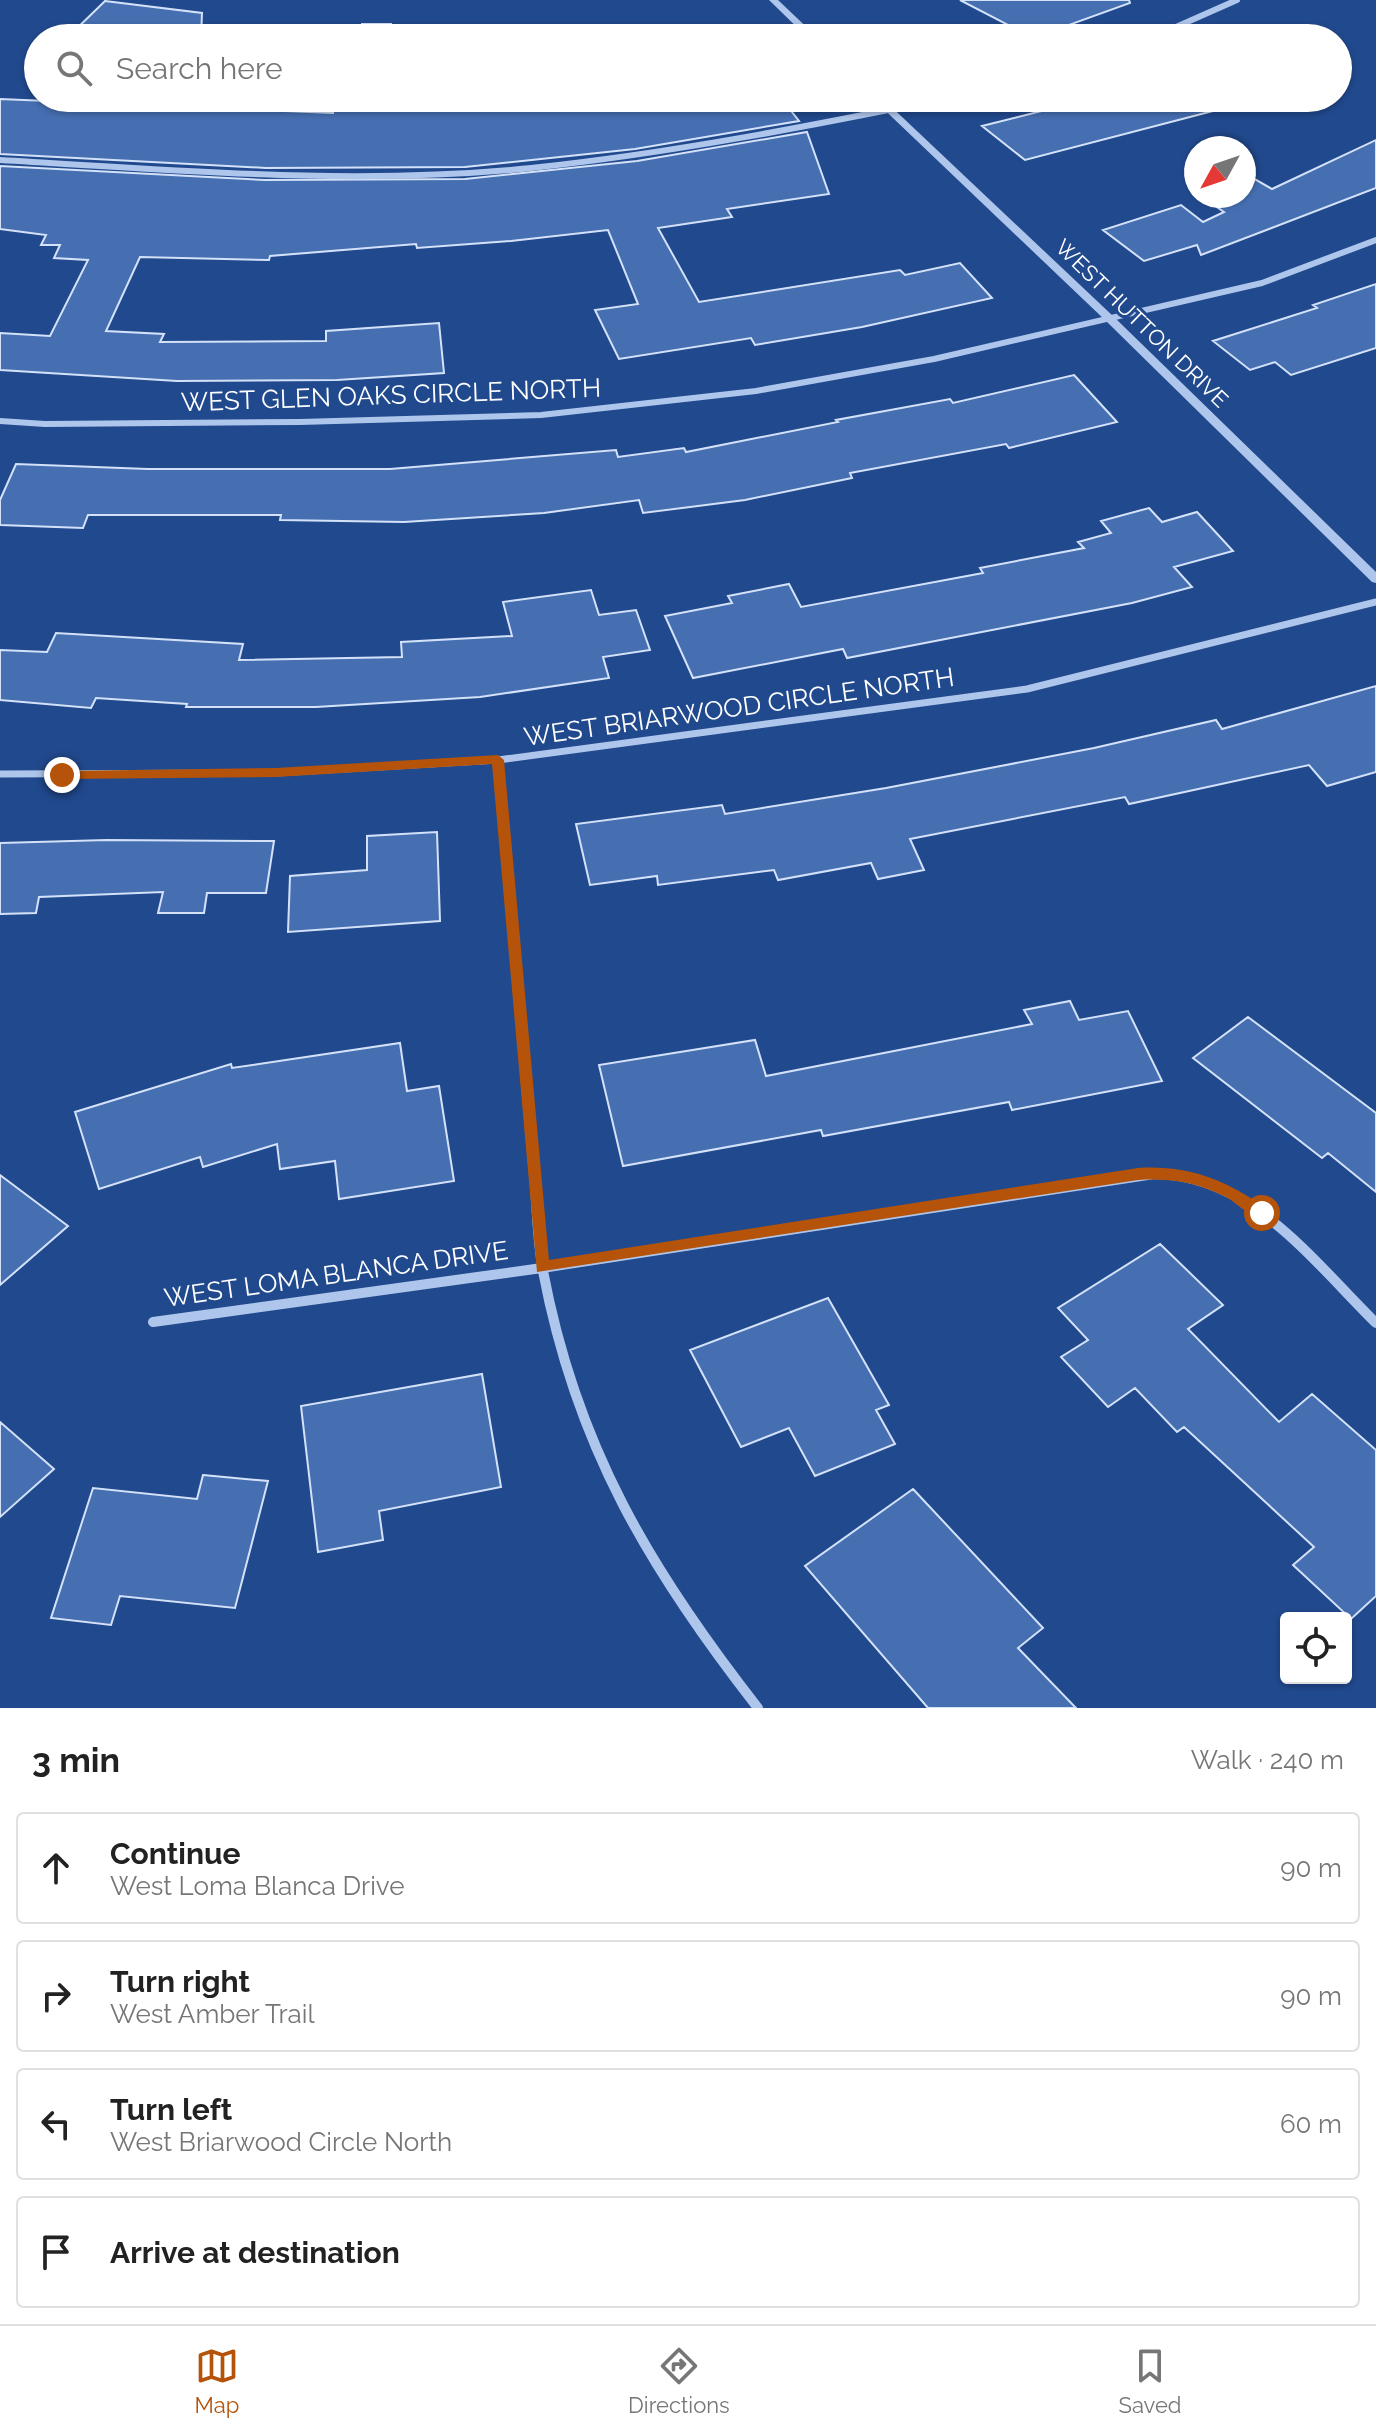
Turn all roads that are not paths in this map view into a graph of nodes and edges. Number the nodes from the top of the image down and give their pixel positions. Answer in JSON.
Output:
{"nodes":[{"id":1,"x":773,"y":0,"type":"edge"},
{"id":2,"x":1237,"y":0,"type":"edge"},
{"id":3,"x":798,"y":24,"type":"edge"},
{"id":4,"x":1183,"y":24,"type":"edge"},
{"id":5,"x":880,"y":112,"type":"edge"},
{"id":6,"x":892,"y":112,"type":"edge"},
{"id":7,"x":0,"y":160,"type":"edge"},
{"id":8,"x":1376,"y":240,"type":"edge"},
{"id":9,"x":1110,"y":319,"type":"junction"},
{"id":10,"x":0,"y":421,"type":"edge"},
{"id":11,"x":1376,"y":579,"type":"edge"},
{"id":12,"x":1376,"y":602,"type":"edge"},
{"id":13,"x":498,"y":760,"type":"junction"},
{"id":14,"x":0,"y":774,"type":"edge"},
{"id":15,"x":542,"y":1268,"type":"junction"},
{"id":16,"x":153,"y":1322,"type":"dead end"},
{"id":17,"x":1376,"y":1323,"type":"edge"},
{"id":18,"x":758,"y":1708,"type":"edge"}],
"edges":[{"from":1,"to":3,"type":"street"},
{"from":2,"to":4,"type":"street"},
{"from":5,"to":7,"type":"street"},
{"from":6,"to":9,"type":"street","name":"WEST HUTTON DRIVE"},
{"from":8,"to":9,"type":"street","name":"WEST GLEN OAKS CIRCLE NORTH"},
{"from":9,"to":10,"type":"street","name":"WEST GLEN OAKS CIRCLE NORTH"},
{"from":9,"to":11,"type":"street","name":"WEST HUTTON DRIVE"},
{"from":12,"to":13,"type":"street","name":"WEST BRIARWOOD CIRCLE NORTH"},
{"from":13,"to":14,"type":"street","name":"WEST BRIARWOOD CIRCLE NORTH"},
{"from":13,"to":15,"type":"street"},
{"from":15,"to":16,"type":"street","name":"WEST LOMA BLANCA DRIVE"},
{"from":15,"to":17,"type":"street","name":"WEST LOMA BLANCA DRIVE"},
{"from":15,"to":18,"type":"street"}]}
